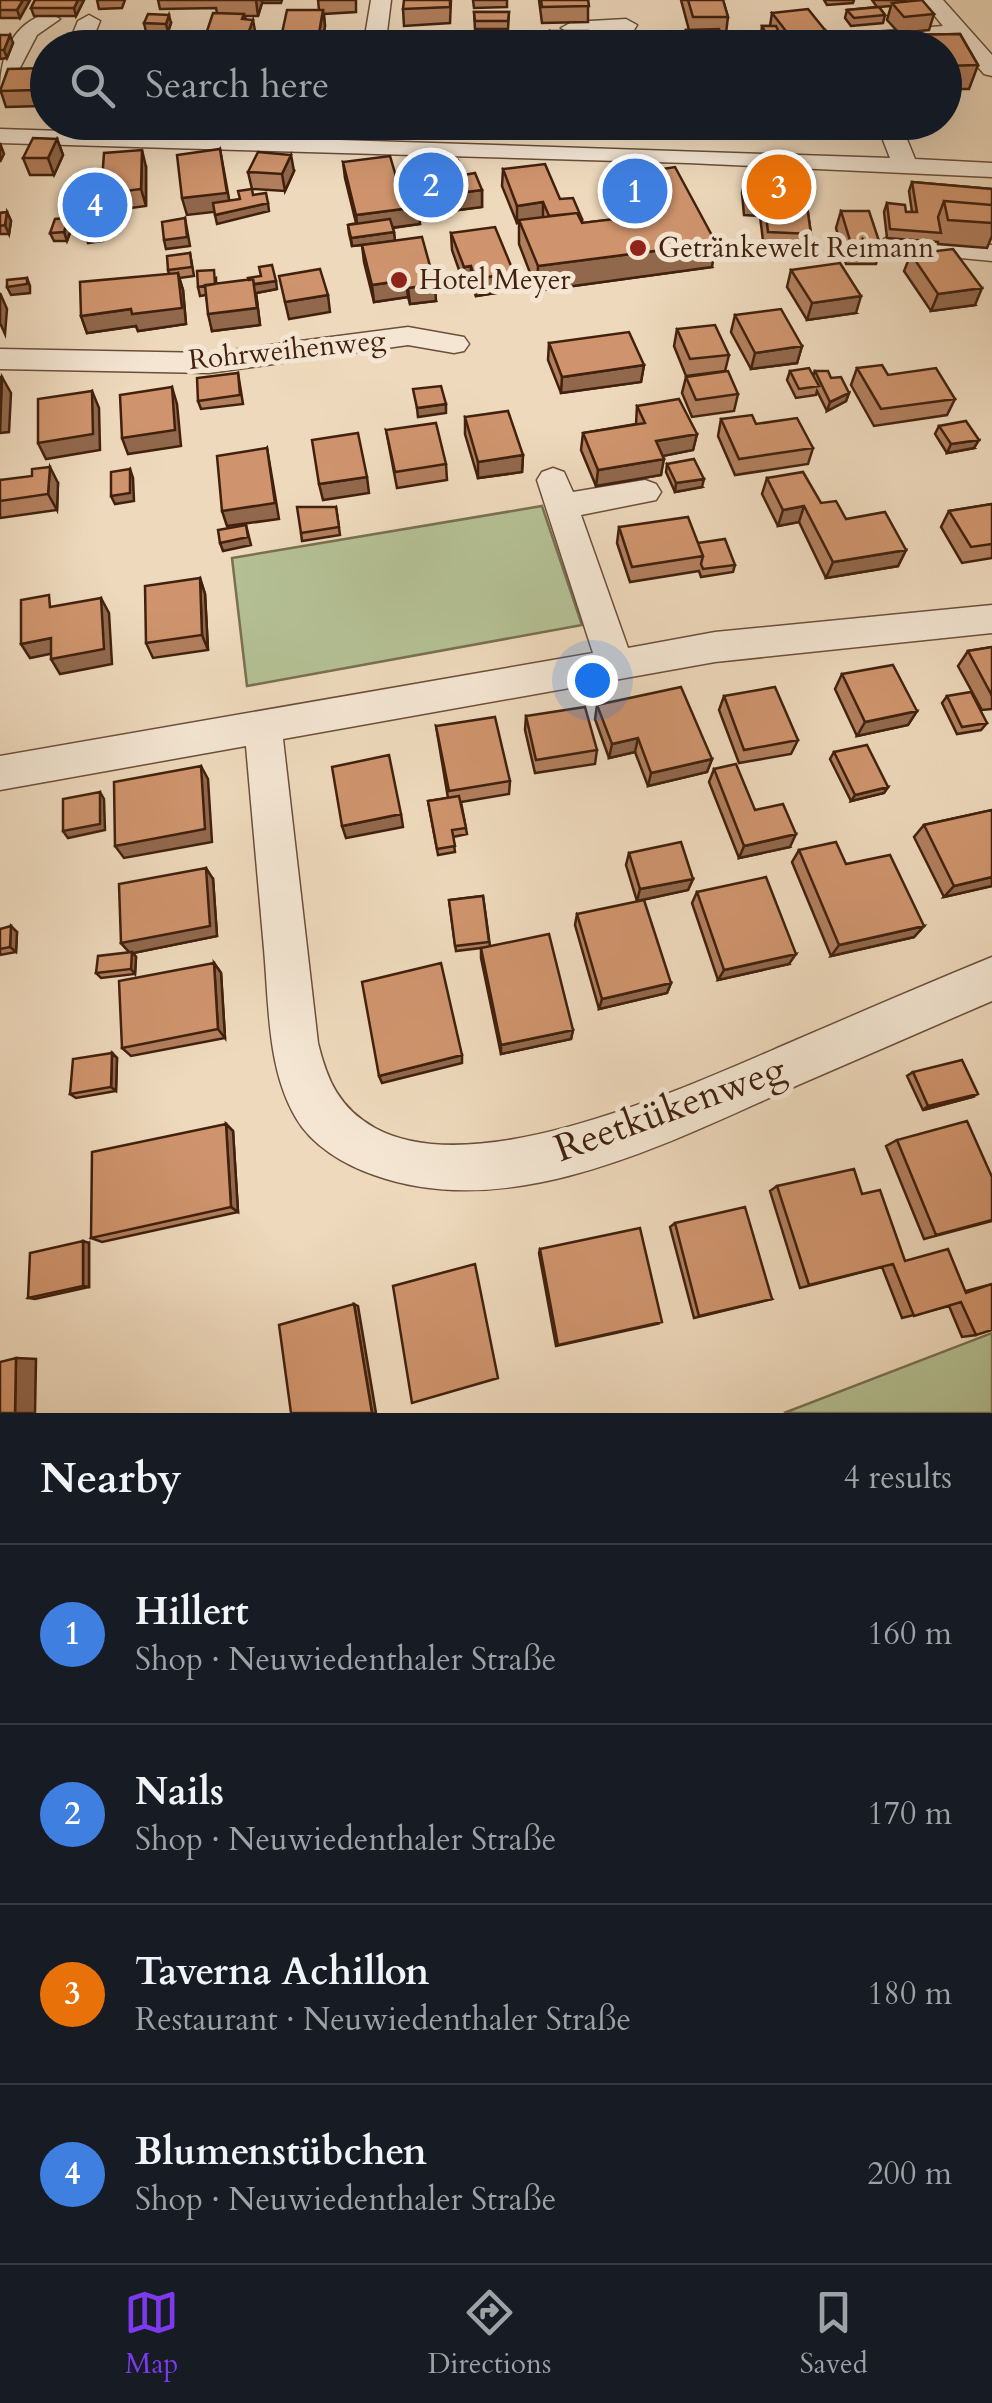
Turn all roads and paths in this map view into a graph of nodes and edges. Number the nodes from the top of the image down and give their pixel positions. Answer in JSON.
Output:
{"nodes":[{"id":1,"x":381,"y":0,"type":"edge"},
{"id":2,"x":620,"y":0,"type":"edge"},
{"id":3,"x":932,"y":0,"type":"edge"},
{"id":4,"x":49,"y":19,"type":"edge"},
{"id":5,"x":89,"y":21,"type":"dead end"},
{"id":6,"x":572,"y":28,"type":"edge"},
{"id":7,"x":85,"y":30,"type":"edge"},
{"id":8,"x":377,"y":30,"type":"edge"},
{"id":9,"x":586,"y":30,"type":"edge"},
{"id":10,"x":627,"y":30,"type":"edge"},
{"id":11,"x":958,"y":30,"type":"edge"},
{"id":12,"x":962,"y":34,"type":"edge"},
{"id":13,"x":992,"y":69,"type":"edge"},
{"id":14,"x":0,"y":85,"type":"edge"},
{"id":15,"x":30,"y":131,"type":"edge"},
{"id":16,"x":0,"y":136,"type":"edge"},
{"id":17,"x":247,"y":140,"type":"edge"},
{"id":18,"x":363,"y":140,"type":"edge"},
{"id":19,"x":645,"y":140,"type":"edge"},
{"id":20,"x":895,"y":140,"type":"edge"},
{"id":21,"x":361,"y":148,"type":"junction"},
{"id":22,"x":647,"y":155,"type":"junction"},
{"id":23,"x":905,"y":164,"type":"junction"},
{"id":24,"x":992,"y":170,"type":"edge"},
{"id":25,"x":897,"y":239,"type":"edge"},
{"id":26,"x":992,"y":253,"type":"edge"},
{"id":27,"x":454,"y":344,"type":"dead end"},
{"id":28,"x":0,"y":359,"type":"edge"},
{"id":29,"x":645,"y":492,"type":"dead end"},
{"id":30,"x":992,"y":619,"type":"edge"},
{"id":31,"x":615,"y":664,"type":"junction"},
{"id":32,"x":263,"y":728,"type":"junction"},
{"id":33,"x":0,"y":773,"type":"edge"},
{"id":34,"x":992,"y":979,"type":"edge"}],
"edges":[{"from":1,"to":8,"type":"street"},
{"from":2,"to":10,"type":"street"},
{"from":3,"to":11,"type":"street"},
{"from":4,"to":14,"type":"street"},
{"from":5,"to":7,"type":"street"},
{"from":6,"to":9,"type":"street"},
{"from":12,"to":13,"type":"street"},
{"from":15,"to":16,"type":"street"},
{"from":17,"to":21,"type":"street"},
{"from":18,"to":21,"type":"street"},
{"from":19,"to":22,"type":"street"},
{"from":20,"to":23,"type":"street"},
{"from":21,"to":22,"type":"street"},
{"from":22,"to":23,"type":"street"},
{"from":23,"to":24,"type":"street"},
{"from":25,"to":26,"type":"street"},
{"from":27,"to":28,"type":"street","name":"Rohrweihenweg"},
{"from":29,"to":31,"type":"street"},
{"from":30,"to":31,"type":"street"},
{"from":31,"to":32,"type":"street"},
{"from":32,"to":33,"type":"street"},
{"from":32,"to":34,"type":"street","name":"Reetkükenweg"}]}
